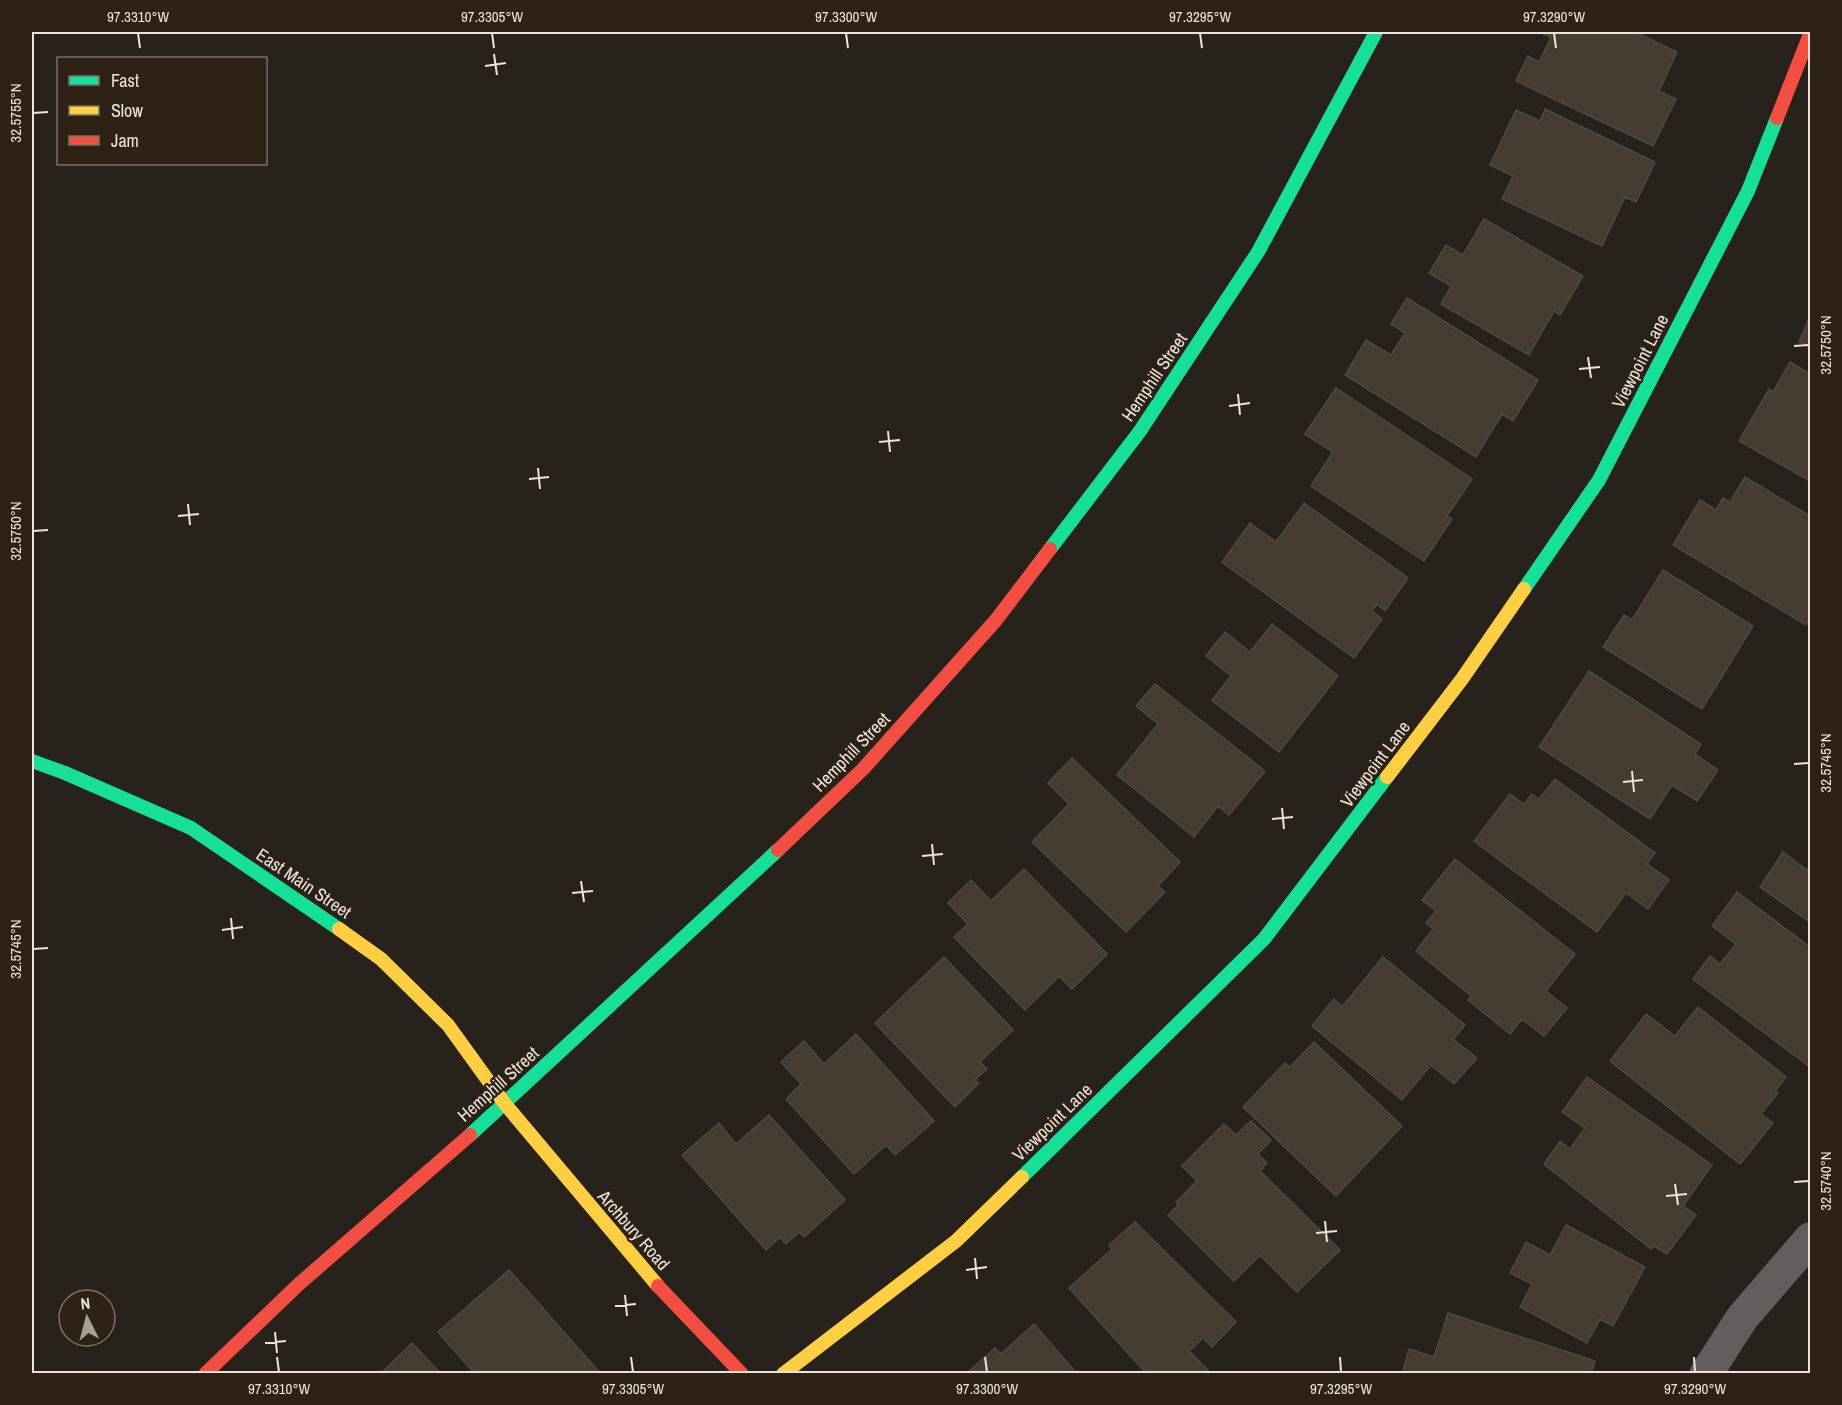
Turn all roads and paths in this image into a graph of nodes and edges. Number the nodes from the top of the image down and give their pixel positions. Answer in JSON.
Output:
{"nodes":[{"id":1,"x":1376,"y":32,"type":"edge"},
{"id":2,"x":1810,"y":34,"type":"edge"},
{"id":3,"x":32,"y":762,"type":"edge"},
{"id":4,"x":505,"y":1104,"type":"junction"},
{"id":5,"x":1810,"y":1239,"type":"edge"},
{"id":6,"x":205,"y":1374,"type":"edge"},
{"id":7,"x":742,"y":1374,"type":"edge"},
{"id":8,"x":783,"y":1374,"type":"edge"},
{"id":9,"x":1706,"y":1374,"type":"edge"}],
"edges":[{"from":1,"to":4,"type":"street","name":"Hemphill Street"},
{"from":2,"to":8,"type":"street","name":"Viewpoint Lane"},
{"from":3,"to":4,"type":"street","name":"East Main Street"},
{"from":4,"to":6,"type":"street","name":"Hemphill Street"},
{"from":4,"to":7,"type":"street","name":"Archbury Road"},
{"from":5,"to":9,"type":"street"}]}
